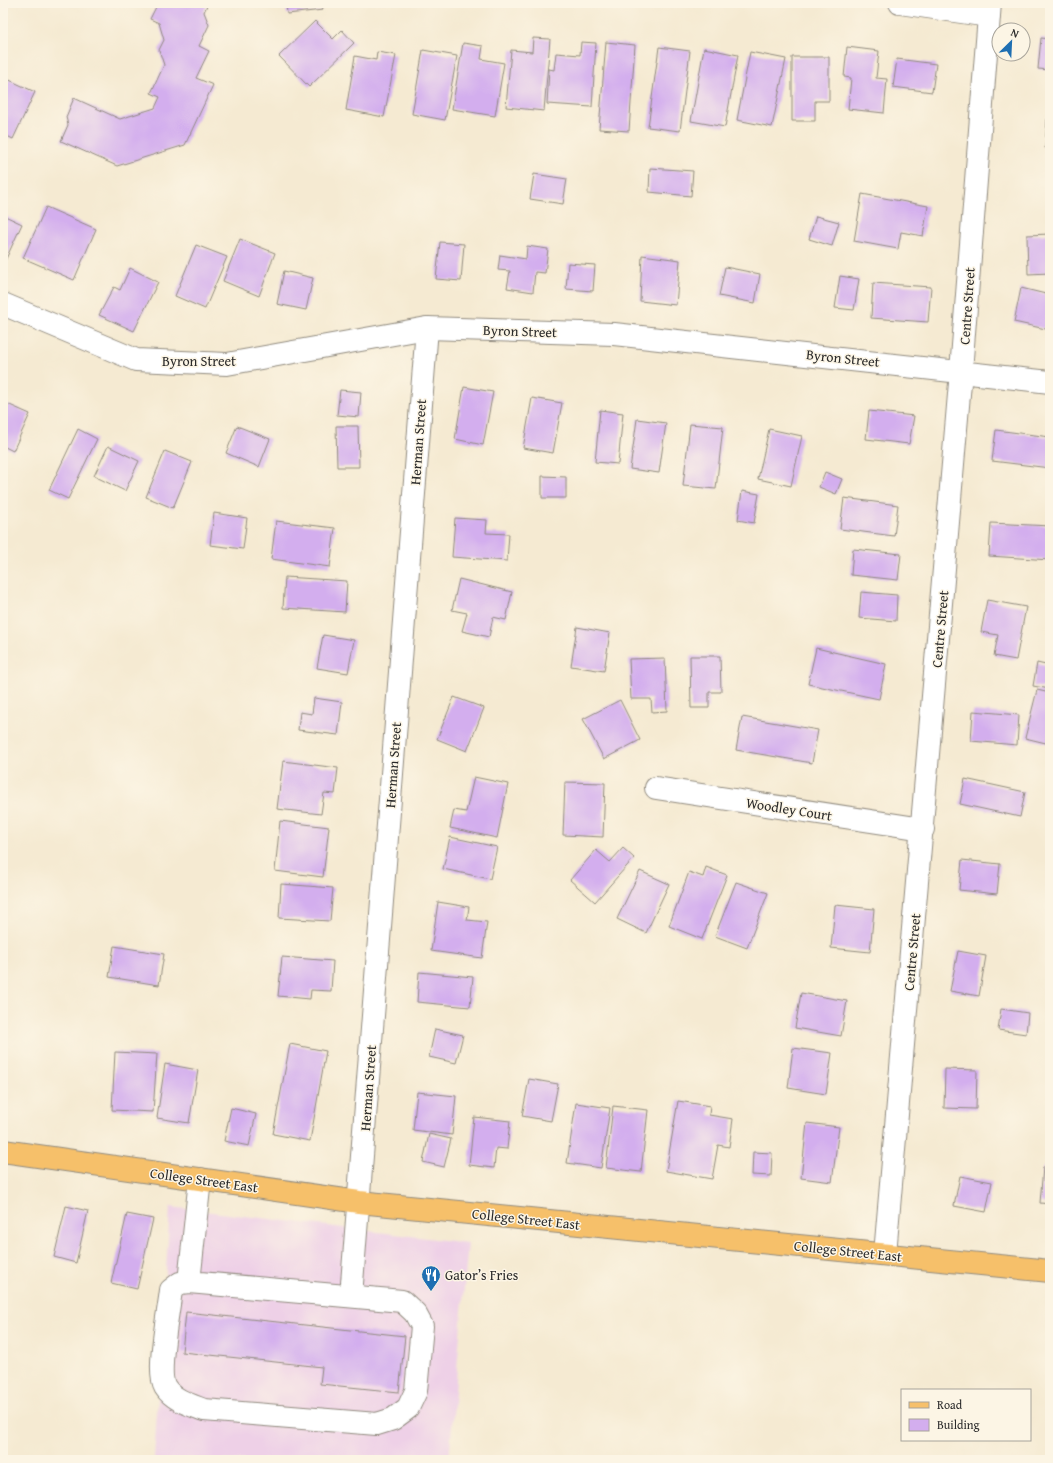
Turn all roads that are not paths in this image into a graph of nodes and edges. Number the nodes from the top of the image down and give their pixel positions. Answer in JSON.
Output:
{"nodes":[{"id":1,"x":900,"y":3,"type":"edge"},
{"id":2,"x":990,"y":10,"type":"edge"},
{"id":3,"x":3,"y":304,"type":"edge"},
{"id":4,"x":427,"y":328,"type":"junction"},
{"id":5,"x":961,"y":371,"type":"junction"},
{"id":6,"x":1050,"y":382,"type":"edge"},
{"id":7,"x":656,"y":788,"type":"dead end"},
{"id":8,"x":923,"y":829,"type":"junction"},
{"id":9,"x":3,"y":1151,"type":"edge"},
{"id":10,"x":200,"y":1179,"type":"junction"},
{"id":11,"x":359,"y":1202,"type":"junction"},
{"id":12,"x":885,"y":1254,"type":"junction"},
{"id":13,"x":1050,"y":1271,"type":"edge"},
{"id":14,"x":190,"y":1282,"type":"junction"},
{"id":15,"x":351,"y":1296,"type":"junction"}],
"edges":[{"from":1,"to":2,"type":"street"},
{"from":2,"to":5,"type":"street","name":"Centre Street"},
{"from":3,"to":4,"type":"street","name":"Byron Street"},
{"from":4,"to":5,"type":"street","name":"Byron Street"},
{"from":4,"to":11,"type":"street","name":"Herman Street"},
{"from":5,"to":6,"type":"street","name":"Byron Street"},
{"from":5,"to":8,"type":"street","name":"Centre Street"},
{"from":7,"to":8,"type":"street","name":"Woodley Court"},
{"from":8,"to":12,"type":"street","name":"Centre Street"},
{"from":9,"to":10,"type":"main road","name":"College Street East"},
{"from":10,"to":11,"type":"main road","name":"College Street East"},
{"from":10,"to":14,"type":"street"},
{"from":11,"to":12,"type":"main road","name":"College Street East"},
{"from":11,"to":15,"type":"street","name":"Herman Street"},
{"from":12,"to":13,"type":"main road","name":"College Street East"},
{"from":14,"to":15,"type":"street"},
{"from":14,"to":15,"type":"street"}]}
